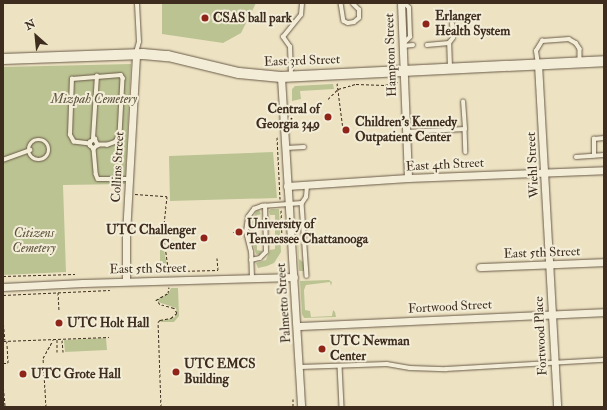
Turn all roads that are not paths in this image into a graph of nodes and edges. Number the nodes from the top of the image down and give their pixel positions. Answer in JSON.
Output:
{"nodes":[{"id":1,"x":137,"y":3,"type":"edge"},
{"id":2,"x":302,"y":3,"type":"edge"},
{"id":3,"x":341,"y":3,"type":"edge"},
{"id":4,"x":401,"y":3,"type":"edge"},
{"id":5,"x":404,"y":3,"type":"edge"},
{"id":6,"x":353,"y":4,"type":"edge"},
{"id":7,"x":452,"y":24,"type":"dead end"},
{"id":8,"x":449,"y":44,"type":"junction"},
{"id":9,"x":402,"y":45,"type":"junction"},
{"id":10,"x":413,"y":45,"type":"dead end"},
{"id":11,"x":427,"y":45,"type":"dead end"},
{"id":12,"x":136,"y":54,"type":"junction"},
{"id":13,"x":3,"y":59,"type":"edge"},
{"id":14,"x":580,"y":62,"type":"junction"},
{"id":15,"x":604,"y":62,"type":"edge"},
{"id":16,"x":538,"y":64,"type":"junction"},
{"id":17,"x":450,"y":68,"type":"junction"},
{"id":18,"x":403,"y":70,"type":"junction"},
{"id":19,"x":97,"y":76,"type":"junction"},
{"id":20,"x":286,"y":77,"type":"junction"},
{"id":21,"x":463,"y":102,"type":"dead end"},
{"id":22,"x":465,"y":129,"type":"junction"},
{"id":23,"x":406,"y":132,"type":"junction"},
{"id":24,"x":604,"y":138,"type":"edge"},
{"id":25,"x":93,"y":139,"type":"junction"},
{"id":26,"x":90,"y":144,"type":"junction"},
{"id":27,"x":98,"y":145,"type":"junction"},
{"id":28,"x":304,"y":147,"type":"dead end"},
{"id":29,"x":94,"y":148,"type":"junction"},
{"id":30,"x":286,"y":148,"type":"junction"},
{"id":31,"x":30,"y":150,"type":"junction"},
{"id":32,"x":466,"y":152,"type":"dead end"},
{"id":33,"x":604,"y":155,"type":"edge"},
{"id":34,"x":594,"y":156,"type":"junction"},
{"id":35,"x":576,"y":157,"type":"dead end"},
{"id":36,"x":3,"y":160,"type":"edge"},
{"id":37,"x":604,"y":170,"type":"edge"},
{"id":38,"x":545,"y":172,"type":"junction"},
{"id":39,"x":408,"y":178,"type":"junction"},
{"id":40,"x":129,"y":180,"type":"junction"},
{"id":41,"x":307,"y":185,"type":"junction"},
{"id":42,"x":288,"y":186,"type":"junction"},
{"id":43,"x":302,"y":203,"type":"junction"},
{"id":44,"x":289,"y":204,"type":"junction"},
{"id":45,"x":265,"y":206,"type":"junction"},
{"id":46,"x":251,"y":260,"type":"junction"},
{"id":47,"x":604,"y":262,"type":"edge"},
{"id":48,"x":549,"y":265,"type":"junction"},
{"id":49,"x":480,"y":267,"type":"dead end"},
{"id":50,"x":307,"y":276,"type":"dead end"},
{"id":51,"x":294,"y":277,"type":"junction"},
{"id":52,"x":252,"y":278,"type":"junction"},
{"id":53,"x":126,"y":282,"type":"junction"},
{"id":54,"x":3,"y":287,"type":"edge"},
{"id":55,"x":604,"y":312,"type":"edge"},
{"id":56,"x":552,"y":314,"type":"junction"},
{"id":57,"x":298,"y":326,"type":"junction"},
{"id":58,"x":604,"y":360,"type":"edge"},
{"id":59,"x":554,"y":363,"type":"junction"},
{"id":60,"x":340,"y":366,"type":"junction"},
{"id":61,"x":300,"y":367,"type":"junction"},
{"id":62,"x":301,"y":407,"type":"edge"},
{"id":63,"x":342,"y":407,"type":"edge"},
{"id":64,"x":557,"y":407,"type":"edge"}],
"edges":[{"from":1,"to":12,"type":"lane"},
{"from":2,"to":20,"type":"lane"},
{"from":3,"to":6,"type":"lane"},
{"from":4,"to":9,"type":"street","name":"Hampton Street"},
{"from":5,"to":9,"type":"lane"},
{"from":7,"to":8,"type":"lane"},
{"from":8,"to":11,"type":"lane"},
{"from":8,"to":17,"type":"lane"},
{"from":9,"to":10,"type":"lane"},
{"from":9,"to":18,"type":"street","name":"Hampton Street"},
{"from":12,"to":13,"type":"main road","name":"East 3rd Street"},
{"from":12,"to":20,"type":"main road","name":"East 3rd Street"},
{"from":12,"to":40,"type":"street","name":"Collins Street"},
{"from":14,"to":15,"type":"main road","name":"East 3rd Street"},
{"from":14,"to":16,"type":"main road","name":"East 3rd Street"},
{"from":14,"to":16,"type":"lane"},
{"from":16,"to":17,"type":"main road","name":"East 3rd Street"},
{"from":16,"to":38,"type":"street","name":"Wiehl Street"},
{"from":17,"to":18,"type":"main road","name":"East 3rd Street"},
{"from":18,"to":20,"type":"main road","name":"East 3rd Street"},
{"from":18,"to":23,"type":"street","name":"Hampton Street"},
{"from":19,"to":25,"type":"lane"},
{"from":19,"to":26,"type":"lane"},
{"from":19,"to":27,"type":"lane"},
{"from":20,"to":30,"type":"street","name":"Palmetto Street"},
{"from":21,"to":22,"type":"lane"},
{"from":22,"to":23,"type":"lane"},
{"from":22,"to":32,"type":"lane"},
{"from":23,"to":39,"type":"street","name":"Hampton Street"},
{"from":24,"to":34,"type":"lane"},
{"from":25,"to":26,"type":"lane"},
{"from":25,"to":27,"type":"lane"},
{"from":26,"to":29,"type":"lane"},
{"from":27,"to":29,"type":"lane"},
{"from":28,"to":30,"type":"lane"},
{"from":29,"to":40,"type":"lane"},
{"from":30,"to":42,"type":"street","name":"Palmetto Street"},
{"from":31,"to":31,"type":"lane"},
{"from":31,"to":36,"type":"lane"},
{"from":33,"to":34,"type":"lane"},
{"from":34,"to":35,"type":"lane"},
{"from":37,"to":38,"type":"street","name":"East 4th Street"},
{"from":38,"to":39,"type":"street","name":"East 4th Street"},
{"from":38,"to":48,"type":"street","name":"Wiehl Street"},
{"from":39,"to":41,"type":"street","name":"East 4th Street"},
{"from":40,"to":53,"type":"street","name":"Collins Street"},
{"from":41,"to":42,"type":"street","name":"East 4th Street"},
{"from":41,"to":43,"type":"lane"},
{"from":42,"to":44,"type":"street","name":"Palmetto Street"},
{"from":43,"to":44,"type":"lane"},
{"from":43,"to":50,"type":"lane"},
{"from":44,"to":45,"type":"lane"},
{"from":44,"to":51,"type":"street","name":"Palmetto Street"},
{"from":45,"to":46,"type":"lane"},
{"from":45,"to":46,"type":"lane"},
{"from":46,"to":52,"type":"lane"},
{"from":47,"to":48,"type":"street","name":"East 5th Street"},
{"from":48,"to":49,"type":"street","name":"East 5th Street"},
{"from":48,"to":56,"type":"street","name":"Fortwood Place"},
{"from":51,"to":52,"type":"street","name":"East 5th Street"},
{"from":51,"to":57,"type":"street","name":"Palmetto Street"},
{"from":52,"to":53,"type":"street","name":"East 5th Street"},
{"from":53,"to":54,"type":"street","name":"East 5th Street"},
{"from":55,"to":56,"type":"street","name":"Fortwood Street"},
{"from":56,"to":57,"type":"street","name":"Fortwood Street"},
{"from":56,"to":59,"type":"street","name":"Fortwood Place"},
{"from":57,"to":61,"type":"street","name":"Palmetto Street"},
{"from":58,"to":59,"type":"lane"},
{"from":59,"to":60,"type":"lane"},
{"from":59,"to":64,"type":"street","name":"Fortwood Place"},
{"from":60,"to":61,"type":"lane"},
{"from":60,"to":63,"type":"lane"},
{"from":61,"to":62,"type":"street","name":"Palmetto Street"}]}
